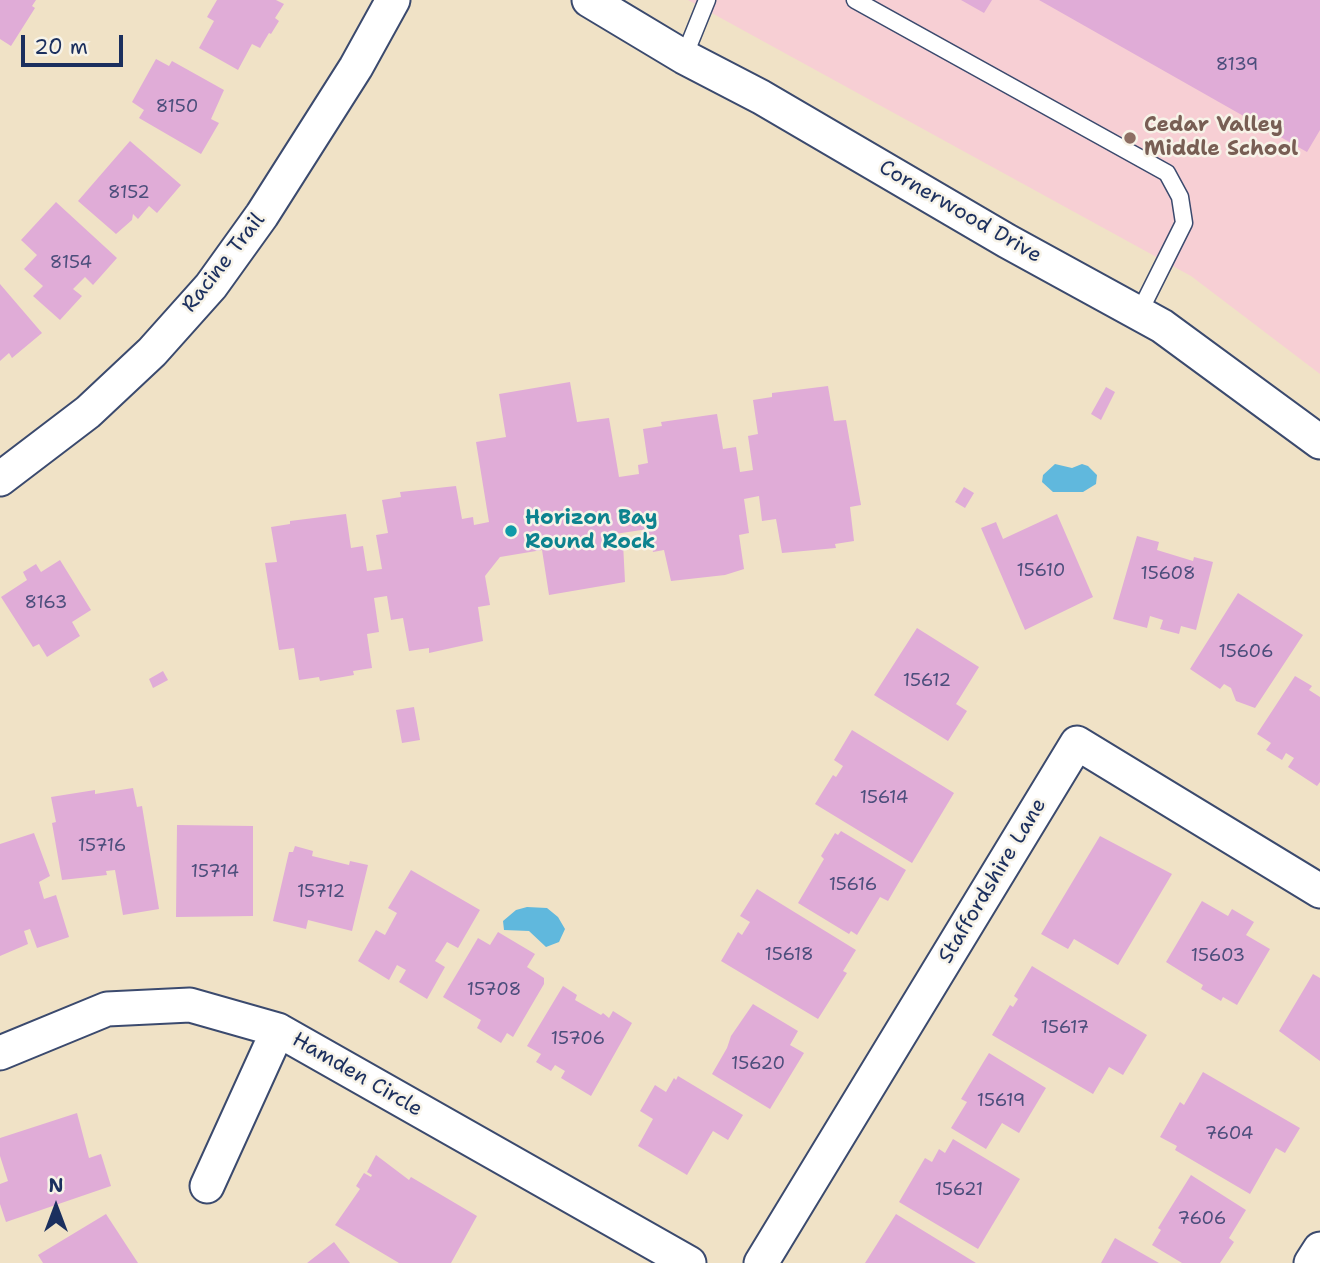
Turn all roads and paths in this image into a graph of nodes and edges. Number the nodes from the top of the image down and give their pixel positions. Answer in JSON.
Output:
{"nodes":[{"id":1,"x":393,"y":0,"type":"edge"},
{"id":2,"x":589,"y":0,"type":"edge"},
{"id":3,"x":707,"y":0,"type":"edge"},
{"id":4,"x":855,"y":0,"type":"edge"},
{"id":5,"x":684,"y":57,"type":"junction"},
{"id":6,"x":1139,"y":313,"type":"junction"},
{"id":7,"x":1320,"y":442,"type":"edge"},
{"id":8,"x":0,"y":480,"type":"edge"},
{"id":9,"x":1320,"y":891,"type":"edge"},
{"id":10,"x":278,"y":1030,"type":"junction"},
{"id":11,"x":0,"y":1053,"type":"edge"},
{"id":12,"x":207,"y":1186,"type":"dead end"},
{"id":13,"x":1320,"y":1249,"type":"edge"},
{"id":14,"x":689,"y":1263,"type":"edge"},
{"id":15,"x":761,"y":1263,"type":"edge"},
{"id":16,"x":1311,"y":1263,"type":"edge"}],
"edges":[{"from":1,"to":8,"type":"street","name":"Racine Trail"},
{"from":2,"to":5,"type":"street","name":"Cornerwood Drive"},
{"from":3,"to":5,"type":"lane"},
{"from":4,"to":6,"type":"lane"},
{"from":5,"to":6,"type":"street","name":"Cornerwood Drive"},
{"from":6,"to":7,"type":"street","name":"Cornerwood Drive"},
{"from":9,"to":15,"type":"street","name":"Staffordshire Lane"},
{"from":10,"to":11,"type":"street","name":"Hamden Circle"},
{"from":10,"to":12,"type":"street"},
{"from":10,"to":14,"type":"street","name":"Hamden Circle"},
{"from":13,"to":16,"type":"street"}]}
